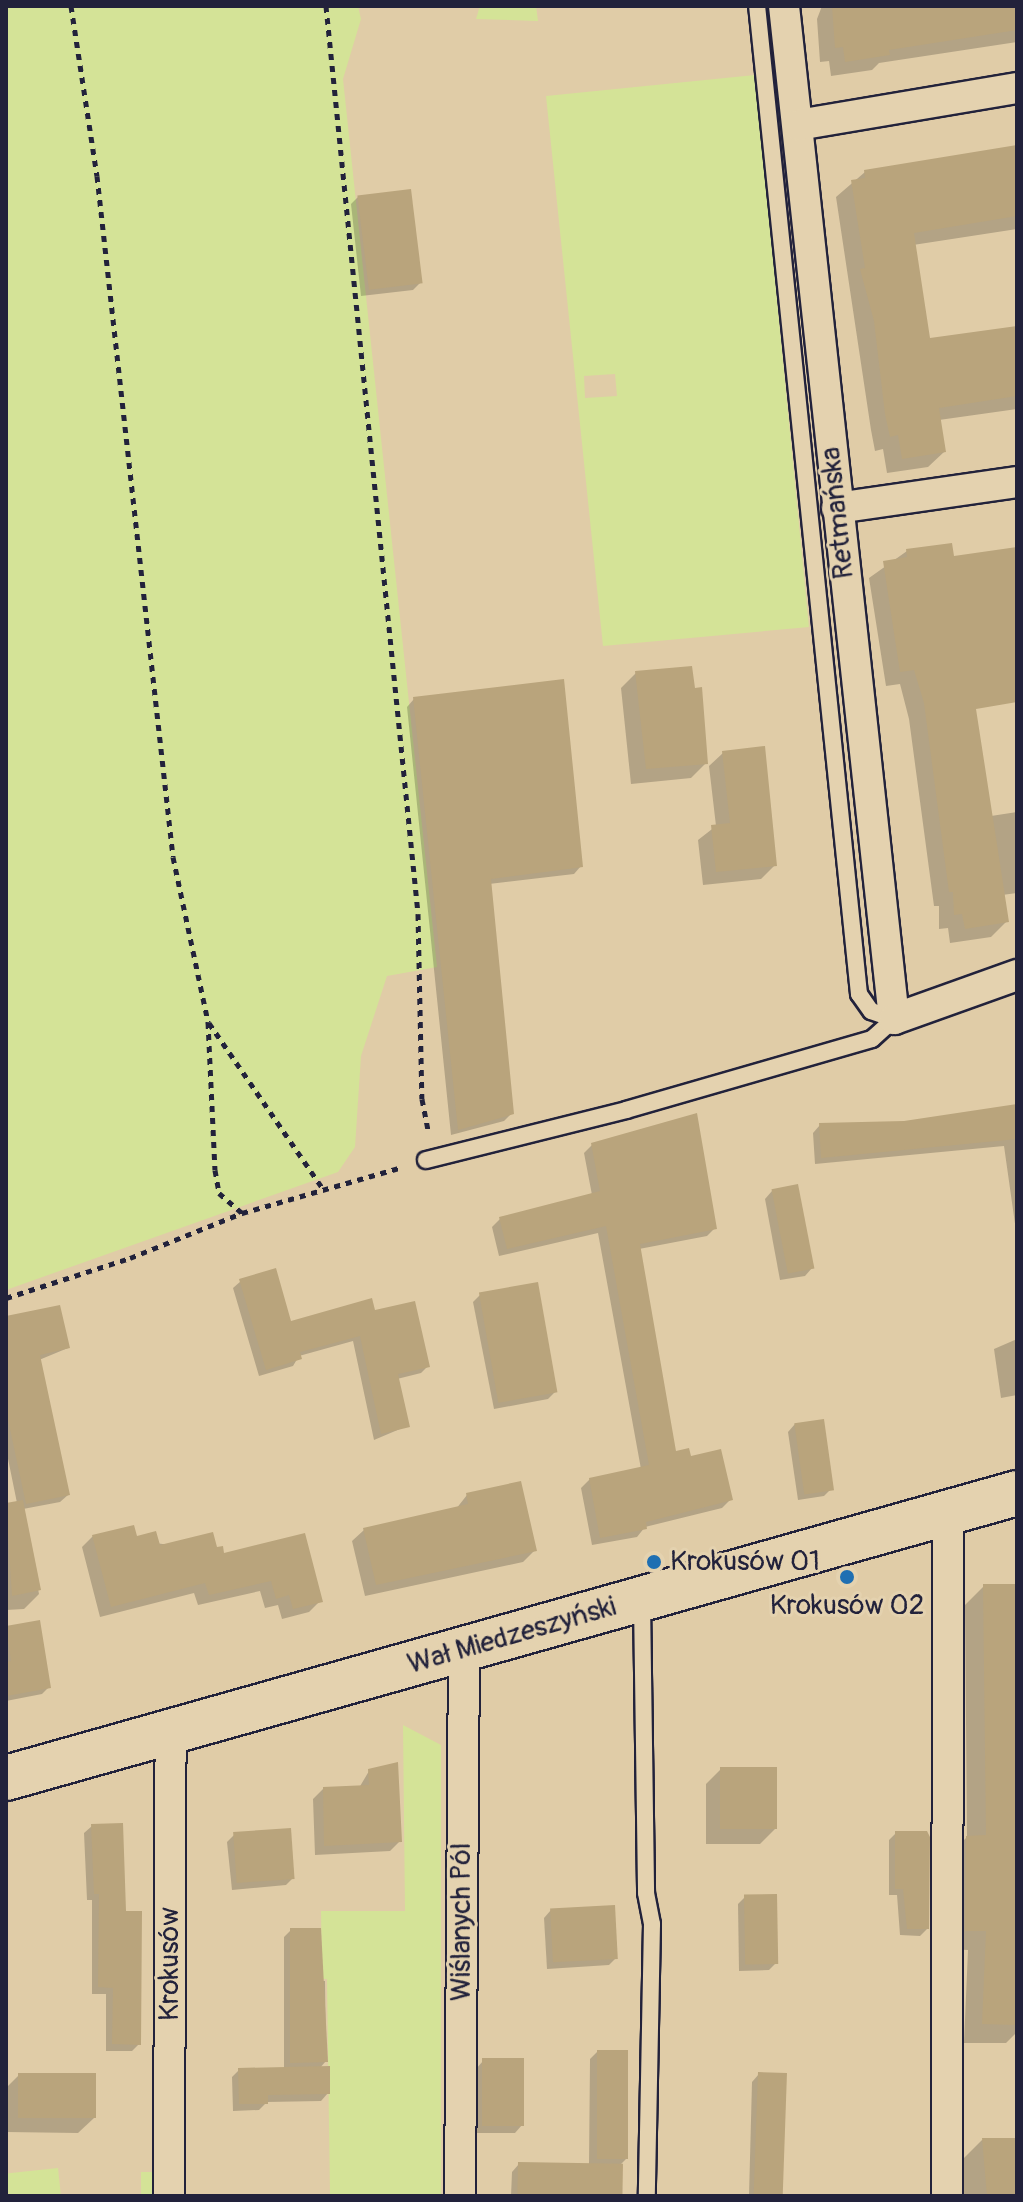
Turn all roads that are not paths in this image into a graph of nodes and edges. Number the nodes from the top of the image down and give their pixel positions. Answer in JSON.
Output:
{"nodes":[{"id":1,"x":757,"y":6,"type":"edge"},
{"id":2,"x":784,"y":6,"type":"edge"},
{"id":3,"x":1017,"y":88,"type":"edge"},
{"id":4,"x":798,"y":125,"type":"junction"},
{"id":5,"x":1017,"y":482,"type":"edge"},
{"id":6,"x":837,"y":508,"type":"junction"},
{"id":7,"x":1017,"y":975,"type":"edge"},
{"id":8,"x":894,"y":1019,"type":"junction"},
{"id":9,"x":426,"y":1160,"type":"road end"},
{"id":10,"x":1017,"y":1493,"type":"edge"},
{"id":11,"x":948,"y":1513,"type":"junction"},
{"id":12,"x":642,"y":1599,"type":"junction"},
{"id":13,"x":464,"y":1649,"type":"junction"},
{"id":14,"x":171,"y":1732,"type":"junction"},
{"id":15,"x":6,"y":1778,"type":"edge"},
{"id":16,"x":169,"y":2196,"type":"edge"},
{"id":17,"x":460,"y":2196,"type":"edge"},
{"id":18,"x":647,"y":2196,"type":"edge"},
{"id":19,"x":947,"y":2196,"type":"edge"}],
"edges":[{"from":1,"to":8,"type":"lane"},
{"from":2,"to":4,"type":"street","name":"Retmańska"},
{"from":3,"to":4,"type":"street"},
{"from":4,"to":6,"type":"street","name":"Retmańska"},
{"from":5,"to":6,"type":"street"},
{"from":6,"to":8,"type":"street","name":"Retmańska"},
{"from":7,"to":8,"type":"street"},
{"from":8,"to":9,"type":"lane"},
{"from":10,"to":11,"type":"main road","name":"Wał Miedzeszyński"},
{"from":11,"to":12,"type":"main road","name":"Wał Miedzeszyński"},
{"from":11,"to":19,"type":"street"},
{"from":12,"to":13,"type":"main road","name":"Wał Miedzeszyński"},
{"from":12,"to":18,"type":"lane"},
{"from":13,"to":14,"type":"main road","name":"Wał Miedzeszyński"},
{"from":13,"to":17,"type":"street","name":"Wiślanych Pól"},
{"from":14,"to":15,"type":"main road","name":"Wał Miedzeszyński"},
{"from":14,"to":16,"type":"street","name":"Krokusów"}]}
